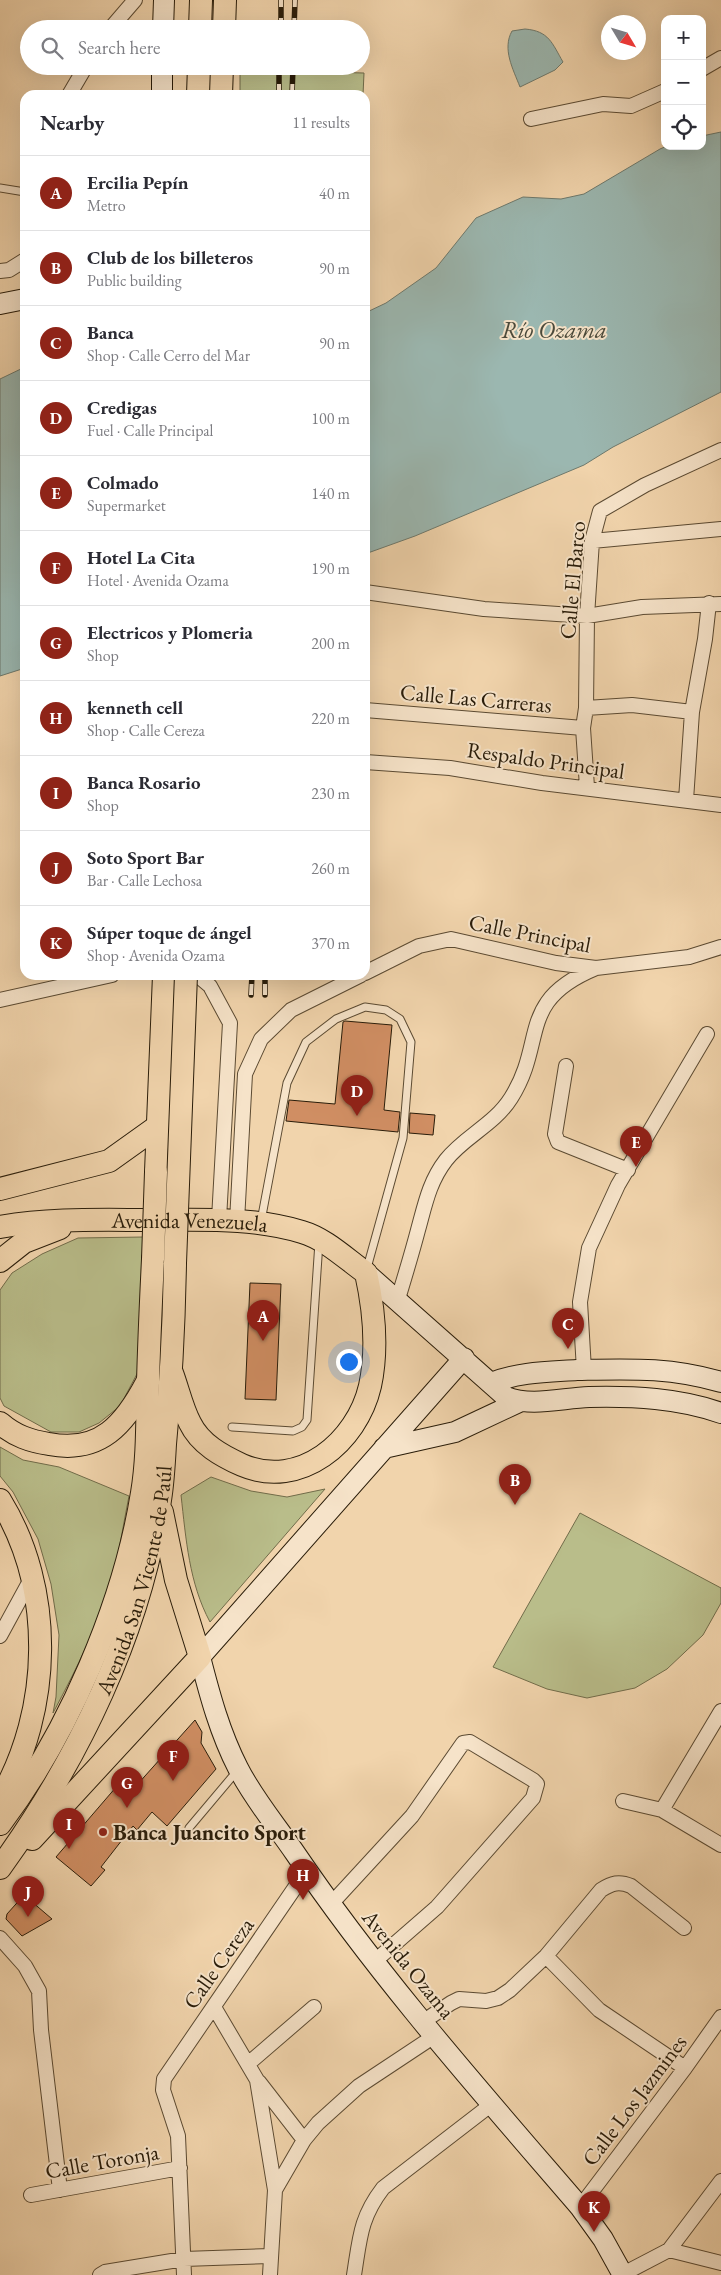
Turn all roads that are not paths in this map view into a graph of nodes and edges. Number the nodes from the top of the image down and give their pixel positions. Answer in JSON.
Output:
{"nodes":[{"id":1,"x":135,"y":0,"type":"edge"},
{"id":2,"x":164,"y":0,"type":"edge"},
{"id":3,"x":202,"y":0,"type":"edge"},
{"id":4,"x":225,"y":0,"type":"edge"},
{"id":5,"x":118,"y":20,"type":"edge"},
{"id":6,"x":163,"y":20,"type":"edge"},
{"id":7,"x":201,"y":20,"type":"edge"},
{"id":8,"x":224,"y":20,"type":"edge"},
{"id":9,"x":721,"y":58,"type":"edge"},
{"id":10,"x":706,"y":67,"type":"edge"},
{"id":11,"x":81,"y":75,"type":"edge"},
{"id":12,"x":162,"y":75,"type":"edge"},
{"id":13,"x":199,"y":75,"type":"edge"},
{"id":14,"x":222,"y":75,"type":"edge"},
{"id":15,"x":72,"y":90,"type":"edge"},
{"id":16,"x":162,"y":90,"type":"edge"},
{"id":17,"x":198,"y":90,"type":"edge"},
{"id":18,"x":221,"y":90,"type":"edge"},
{"id":19,"x":661,"y":93,"type":"edge"},
{"id":20,"x":531,"y":119,"type":"dead end"},
{"id":21,"x":0,"y":188,"type":"edge"},
{"id":22,"x":20,"y":191,"type":"edge"},
{"id":23,"x":20,"y":263,"type":"edge"},
{"id":24,"x":0,"y":271,"type":"edge"},
{"id":25,"x":20,"y":300,"type":"edge"},
{"id":26,"x":0,"y":304,"type":"edge"},
{"id":27,"x":721,"y":450,"type":"edge"},
{"id":28,"x":721,"y":529,"type":"edge"},
{"id":29,"x":592,"y":541,"type":"junction"},
{"id":30,"x":370,"y":593,"type":"edge"},
{"id":31,"x":715,"y":603,"type":"edge"},
{"id":32,"x":587,"y":616,"type":"junction"},
{"id":33,"x":586,"y":708,"type":"junction"},
{"id":34,"x":370,"y":710,"type":"edge"},
{"id":35,"x":692,"y":712,"type":"junction"},
{"id":36,"x":583,"y":728,"type":"junction"},
{"id":37,"x":370,"y":762,"type":"edge"},
{"id":38,"x":587,"y":787,"type":"junction"},
{"id":39,"x":686,"y":800,"type":"junction"},
{"id":40,"x":721,"y":805,"type":"edge"},
{"id":41,"x":721,"y":947,"type":"edge"},
{"id":42,"x":596,"y":968,"type":"junction"},
{"id":43,"x":370,"y":970,"type":"edge"},
{"id":44,"x":90,"y":980,"type":"edge"},
{"id":45,"x":164,"y":980,"type":"edge"},
{"id":46,"x":186,"y":980,"type":"edge"},
{"id":47,"x":202,"y":980,"type":"edge"},
{"id":48,"x":351,"y":980,"type":"edge"},
{"id":49,"x":0,"y":1000,"type":"edge"},
{"id":50,"x":707,"y":1034,"type":"dead end"},
{"id":51,"x":566,"y":1066,"type":"dead end"},
{"id":52,"x":158,"y":1126,"type":"junction"},
{"id":53,"x":628,"y":1170,"type":"junction"},
{"id":54,"x":0,"y":1190,"type":"edge"},
{"id":55,"x":80,"y":1220,"type":"junction"},
{"id":56,"x":228,"y":1220,"type":"junction"},
{"id":57,"x":261,"y":1223,"type":"junction"},
{"id":58,"x":0,"y":1227,"type":"edge"},
{"id":59,"x":319,"y":1240,"type":"junction"},
{"id":60,"x":0,"y":1261,"type":"edge"},
{"id":61,"x":366,"y":1273,"type":"junction"},
{"id":62,"x":398,"y":1299,"type":"junction"},
{"id":63,"x":150,"y":1326,"type":"junction"},
{"id":64,"x":174,"y":1330,"type":"junction"},
{"id":65,"x":464,"y":1358,"type":"junction"},
{"id":66,"x":584,"y":1370,"type":"junction"},
{"id":67,"x":172,"y":1373,"type":"junction"},
{"id":68,"x":148,"y":1381,"type":"junction"},
{"id":69,"x":491,"y":1382,"type":"junction"},
{"id":70,"x":721,"y":1382,"type":"edge"},
{"id":71,"x":519,"y":1402,"type":"junction"},
{"id":72,"x":721,"y":1413,"type":"edge"},
{"id":73,"x":0,"y":1423,"type":"edge"},
{"id":74,"x":232,"y":1428,"type":"dead end"},
{"id":75,"x":384,"y":1448,"type":"junction"},
{"id":76,"x":0,"y":1500,"type":"edge"},
{"id":77,"x":160,"y":1500,"type":"junction"},
{"id":78,"x":31,"y":1579,"type":"junction"},
{"id":79,"x":0,"y":1636,"type":"edge"},
{"id":80,"x":200,"y":1657,"type":"junction"},
{"id":81,"x":721,"y":1711,"type":"edge"},
{"id":82,"x":238,"y":1769,"type":"junction"},
{"id":83,"x":0,"y":1799,"type":"edge"},
{"id":84,"x":623,"y":1801,"type":"dead end"},
{"id":85,"x":662,"y":1810,"type":"junction"},
{"id":86,"x":0,"y":1824,"type":"edge"},
{"id":87,"x":189,"y":1828,"type":"dead end"},
{"id":88,"x":721,"y":1844,"type":"edge"},
{"id":89,"x":0,"y":1868,"type":"edge"},
{"id":90,"x":307,"y":1870,"type":"junction"},
{"id":91,"x":0,"y":1875,"type":"edge"},
{"id":92,"x":331,"y":1904,"type":"junction"},
{"id":93,"x":684,"y":1928,"type":"dead end"},
{"id":94,"x":0,"y":1938,"type":"edge"},
{"id":95,"x":546,"y":1956,"type":"junction"},
{"id":96,"x":375,"y":1961,"type":"junction"},
{"id":97,"x":314,"y":2006,"type":"dead end"},
{"id":98,"x":214,"y":2007,"type":"junction"},
{"id":99,"x":721,"y":2017,"type":"edge"},
{"id":100,"x":430,"y":2028,"type":"junction"},
{"id":101,"x":249,"y":2063,"type":"junction"},
{"id":102,"x":685,"y":2068,"type":"junction"},
{"id":103,"x":257,"y":2080,"type":"junction"},
{"id":104,"x":492,"y":2104,"type":"junction"},
{"id":105,"x":304,"y":2140,"type":"junction"},
{"id":106,"x":180,"y":2168,"type":"junction"},
{"id":107,"x":721,"y":2181,"type":"edge"},
{"id":108,"x":60,"y":2190,"type":"junction"},
{"id":109,"x":275,"y":2190,"type":"junction"},
{"id":110,"x":31,"y":2195,"type":"dead end"},
{"id":111,"x":580,"y":2207,"type":"junction"},
{"id":112,"x":669,"y":2250,"type":"junction"},
{"id":113,"x":270,"y":2256,"type":"junction"},
{"id":114,"x":184,"y":2259,"type":"junction"},
{"id":115,"x":721,"y":2263,"type":"edge"},
{"id":116,"x":100,"y":2275,"type":"edge"},
{"id":117,"x":184,"y":2275,"type":"edge"},
{"id":118,"x":270,"y":2275,"type":"edge"},
{"id":119,"x":354,"y":2275,"type":"edge"},
{"id":120,"x":623,"y":2275,"type":"edge"}],
"edges":[{"from":1,"to":5,"type":"street"},
{"from":2,"to":6,"type":"main road"},
{"from":3,"to":7,"type":"main road"},
{"from":4,"to":8,"type":"main road"},
{"from":9,"to":10,"type":"street"},
{"from":11,"to":15,"type":"street"},
{"from":12,"to":16,"type":"main road"},
{"from":13,"to":17,"type":"main road"},
{"from":14,"to":18,"type":"main road"},
{"from":19,"to":20,"type":"street"},
{"from":21,"to":22,"type":"lane"},
{"from":23,"to":24,"type":"street"},
{"from":25,"to":26,"type":"main road"},
{"from":27,"to":29,"type":"street","name":"Calle El Barco"},
{"from":28,"to":29,"type":"street"},
{"from":29,"to":32,"type":"street","name":"Calle El Barco"},
{"from":30,"to":32,"type":"street"},
{"from":31,"to":32,"type":"street"},
{"from":31,"to":35,"type":"street"},
{"from":32,"to":33,"type":"street","name":"Calle El Barco"},
{"from":33,"to":35,"type":"street"},
{"from":33,"to":36,"type":"street","name":"Calle El Barco"},
{"from":34,"to":36,"type":"street","name":"Calle Las Carreras"},
{"from":35,"to":39,"type":"street"},
{"from":36,"to":38,"type":"street","name":"Calle El Barco"},
{"from":37,"to":38,"type":"street","name":"Respaldo Principal"},
{"from":38,"to":39,"type":"street","name":"Respaldo Principal"},
{"from":39,"to":40,"type":"street","name":"Respaldo Principal"},
{"from":41,"to":42,"type":"street","name":"Calle Principal"},
{"from":42,"to":43,"type":"street","name":"Calle Principal"},
{"from":42,"to":62,"type":"street"},
{"from":44,"to":49,"type":"street"},
{"from":45,"to":52,"type":"main road","name":"Avenida San Vicente de Paúl"},
{"from":46,"to":64,"type":"main road","name":"Avenida San Vicente de Paúl","bridge":true},
{"from":47,"to":56,"type":"street"},
{"from":48,"to":56,"type":"street"},
{"from":50,"to":53,"type":"street"},
{"from":51,"to":53,"type":"street"},
{"from":52,"to":54,"type":"main road"},
{"from":52,"to":63,"type":"main road","name":"Avenida San Vicente de Paúl","bridge":true},
{"from":53,"to":66,"type":"street"},
{"from":55,"to":56,"type":"main road","name":"Avenida Venezuela"},
{"from":55,"to":58,"type":"main road","name":"Avenida Venezuela"},
{"from":55,"to":60,"type":"main road"},
{"from":56,"to":57,"type":"main road","name":"Avenida Venezuela"},
{"from":57,"to":59,"type":"main road","name":"Avenida Venezuela"},
{"from":57,"to":61,"type":"lane"},
{"from":59,"to":61,"type":"main road","name":"Avenida Venezuela"},
{"from":59,"to":74,"type":"lane"},
{"from":61,"to":62,"type":"main road"},
{"from":61,"to":67,"type":"main road"},
{"from":62,"to":65,"type":"main road"},
{"from":63,"to":64,"type":"main road"},
{"from":63,"to":68,"type":"main road","name":"Avenida San Vicente de Paúl"},
{"from":64,"to":67,"type":"main road","name":"Avenida San Vicente de Paúl"},
{"from":65,"to":69,"type":"main road"},
{"from":65,"to":75,"type":"main road"},
{"from":66,"to":69,"type":"main road"},
{"from":66,"to":70,"type":"main road"},
{"from":67,"to":77,"type":"main road","name":"Avenida San Vicente de Paúl"},
{"from":68,"to":73,"type":"main road"},
{"from":68,"to":86,"type":"main road","name":"Avenida San Vicente de Paúl"},
{"from":69,"to":71,"type":"main road"},
{"from":71,"to":72,"type":"main road"},
{"from":71,"to":75,"type":"main road"},
{"from":75,"to":80,"type":"main road"},
{"from":76,"to":78,"type":"main road"},
{"from":77,"to":80,"type":"main road"},
{"from":77,"to":89,"type":"main road","name":"Avenida San Vicente de Paúl"},
{"from":78,"to":79,"type":"street"},
{"from":78,"to":83,"type":"main road"},
{"from":80,"to":82,"type":"main road","name":"Avenida Ozama"},
{"from":80,"to":91,"type":"main road"},
{"from":81,"to":85,"type":"street"},
{"from":82,"to":87,"type":"lane"},
{"from":82,"to":90,"type":"main road","name":"Avenida Ozama"},
{"from":84,"to":85,"type":"street"},
{"from":85,"to":88,"type":"street"},
{"from":90,"to":92,"type":"main road","name":"Avenida Ozama"},
{"from":90,"to":98,"type":"street","name":"Calle Cereza"},
{"from":92,"to":96,"type":"main road","name":"Avenida Ozama"},
{"from":92,"to":96,"type":"street"},
{"from":93,"to":95,"type":"street"},
{"from":94,"to":108,"type":"street"},
{"from":95,"to":100,"type":"street"},
{"from":95,"to":102,"type":"street"},
{"from":96,"to":100,"type":"main road","name":"Avenida Ozama"},
{"from":97,"to":101,"type":"street"},
{"from":98,"to":101,"type":"street"},
{"from":98,"to":106,"type":"street","name":"Calle Cereza"},
{"from":99,"to":102,"type":"street","name":"Calle Los Jazmines"},
{"from":100,"to":104,"type":"main road","name":"Avenida Ozama"},
{"from":100,"to":105,"type":"street"},
{"from":101,"to":103,"type":"street"},
{"from":102,"to":111,"type":"street","name":"Calle Los Jazmines"},
{"from":103,"to":105,"type":"street"},
{"from":103,"to":109,"type":"street"},
{"from":104,"to":111,"type":"main road","name":"Avenida Ozama"},
{"from":104,"to":119,"type":"street"},
{"from":105,"to":109,"type":"street"},
{"from":106,"to":108,"type":"street","name":"Calle Toronja"},
{"from":106,"to":114,"type":"street"},
{"from":107,"to":112,"type":"street"},
{"from":108,"to":110,"type":"street","name":"Calle Toronja"},
{"from":109,"to":113,"type":"street"},
{"from":111,"to":120,"type":"main road","name":"Avenida Ozama"},
{"from":112,"to":115,"type":"street"},
{"from":112,"to":120,"type":"street"},
{"from":113,"to":114,"type":"street"},
{"from":113,"to":118,"type":"street"},
{"from":114,"to":116,"type":"street"},
{"from":114,"to":117,"type":"street"}]}
